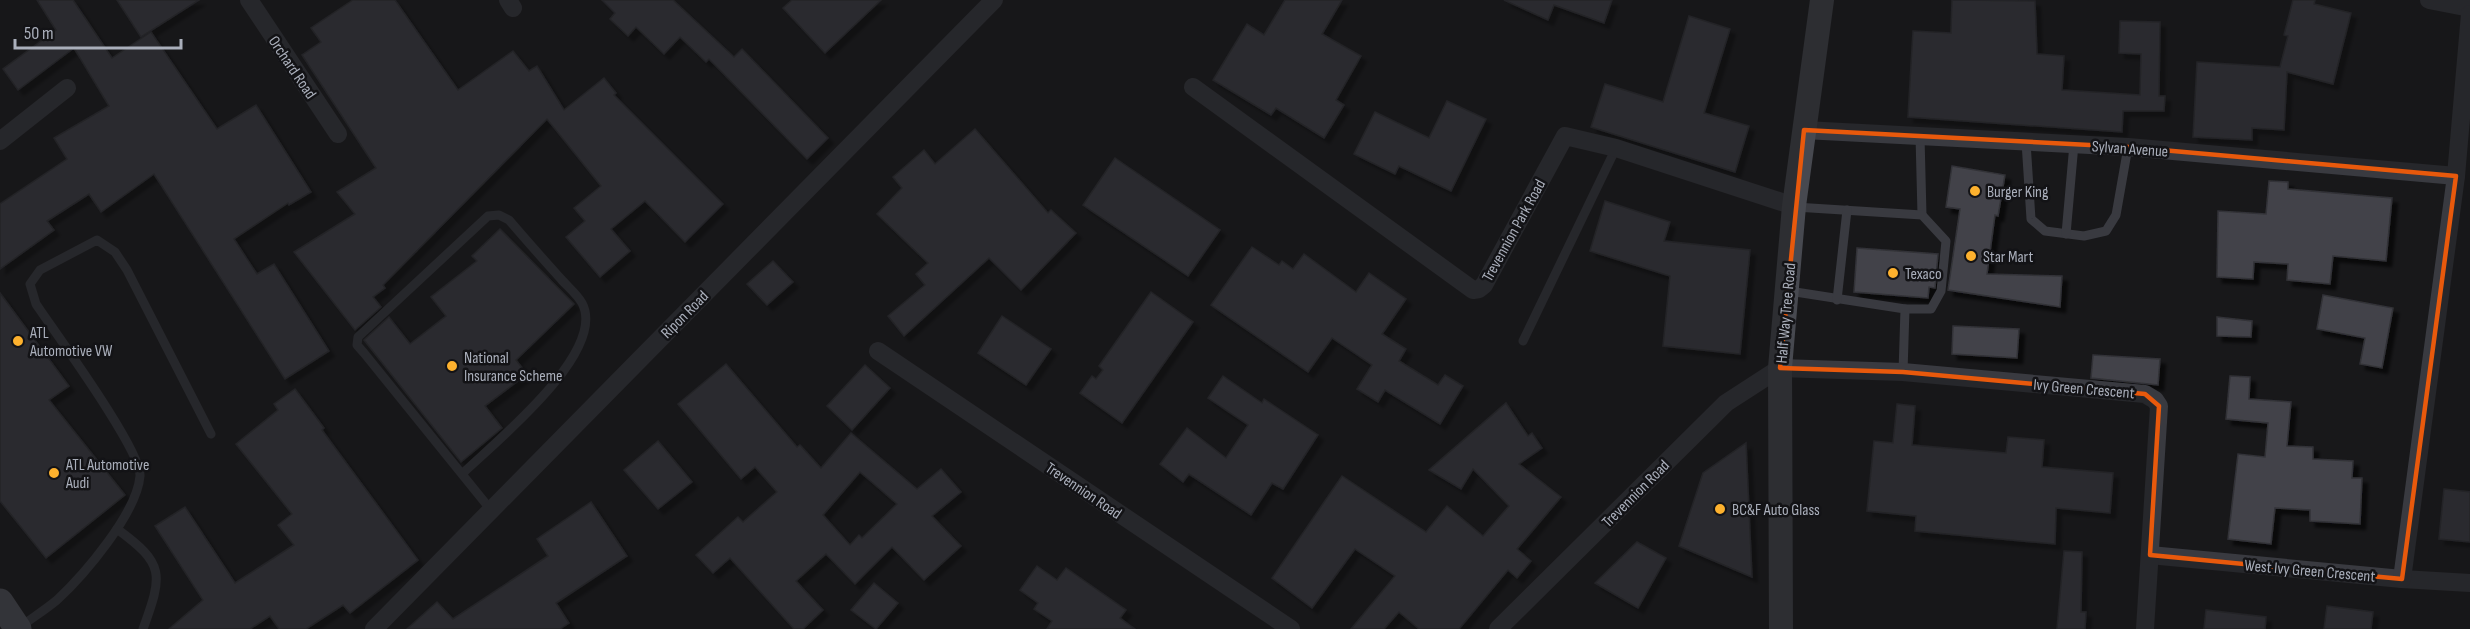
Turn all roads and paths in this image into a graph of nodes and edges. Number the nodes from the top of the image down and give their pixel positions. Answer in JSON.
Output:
{"nodes":[{"id":1,"x":249,"y":0,"type":"edge"},
{"id":2,"x":994,"y":0,"type":"edge"},
{"id":3,"x":1822,"y":0,"type":"edge"},
{"id":4,"x":2429,"y":0,"type":"edge"},
{"id":5,"x":2470,"y":8,"type":"edge"},
{"id":6,"x":2470,"y":14,"type":"edge"},
{"id":7,"x":1193,"y":87,"type":"dead end"},
{"id":8,"x":67,"y":88,"type":"dead end"},
{"id":9,"x":1804,"y":130,"type":"junction"},
{"id":10,"x":2464,"y":132,"type":"edge"},
{"id":11,"x":2,"y":134,"type":"edge"},
{"id":12,"x":338,"y":134,"type":"dead end"},
{"id":13,"x":1920,"y":136,"type":"junction"},
{"id":14,"x":2026,"y":142,"type":"junction"},
{"id":15,"x":2074,"y":144,"type":"junction"},
{"id":16,"x":2128,"y":147,"type":"junction"},
{"id":17,"x":1616,"y":148,"type":"junction"},
{"id":18,"x":2456,"y":176,"type":"junction"},
{"id":19,"x":1794,"y":206,"type":"junction"},
{"id":20,"x":1847,"y":210,"type":"junction"},
{"id":21,"x":1922,"y":215,"type":"junction"},
{"id":22,"x":2066,"y":234,"type":"junction"},
{"id":23,"x":1786,"y":291,"type":"junction"},
{"id":24,"x":1838,"y":300,"type":"junction"},
{"id":25,"x":1905,"y":309,"type":"junction"},
{"id":26,"x":1522,"y":341,"type":"dead end"},
{"id":27,"x":878,"y":351,"type":"dead end"},
{"id":28,"x":1780,"y":368,"type":"junction"},
{"id":29,"x":1903,"y":372,"type":"junction"},
{"id":30,"x":211,"y":434,"type":"dead end"},
{"id":31,"x":462,"y":474,"type":"junction"},
{"id":32,"x":491,"y":510,"type":"junction"},
{"id":33,"x":117,"y":529,"type":"junction"},
{"id":34,"x":2150,"y":555,"type":"junction"},
{"id":35,"x":2402,"y":579,"type":"junction"},
{"id":36,"x":2470,"y":583,"type":"edge"},
{"id":37,"x":0,"y":602,"type":"edge"},
{"id":38,"x":18,"y":628,"type":"edge"},
{"id":39,"x":143,"y":629,"type":"edge"},
{"id":40,"x":374,"y":629,"type":"edge"},
{"id":41,"x":1291,"y":629,"type":"edge"},
{"id":42,"x":1498,"y":629,"type":"edge"},
{"id":43,"x":1781,"y":629,"type":"edge"},
{"id":44,"x":2145,"y":629,"type":"edge"}],
"edges":[{"from":1,"to":12,"type":"street","name":"Orchard Road"},
{"from":2,"to":32,"type":"street","name":"Ripon Road"},
{"from":3,"to":9,"type":"main road","name":"Half Way Tree Road"},
{"from":4,"to":5,"type":"street"},
{"from":6,"to":10,"type":"street"},
{"from":7,"to":17,"type":"street","name":"Trevennion Park Road"},
{"from":8,"to":11,"type":"street"},
{"from":9,"to":13,"type":"street","name":"Sylvan Avenue"},
{"from":9,"to":19,"type":"main road","name":"Half Way Tree Road"},
{"from":10,"to":18,"type":"street"},
{"from":13,"to":14,"type":"street","name":"Sylvan Avenue"},
{"from":13,"to":21,"type":"lane"},
{"from":14,"to":15,"type":"street","name":"Sylvan Avenue"},
{"from":14,"to":22,"type":"lane"},
{"from":15,"to":16,"type":"street","name":"Sylvan Avenue"},
{"from":15,"to":22,"type":"lane"},
{"from":16,"to":18,"type":"street","name":"Sylvan Avenue"},
{"from":16,"to":22,"type":"lane"},
{"from":17,"to":19,"type":"street","name":"Trevennion Park Road"},
{"from":17,"to":26,"type":"lane"},
{"from":18,"to":35,"type":"street"},
{"from":19,"to":20,"type":"lane"},
{"from":19,"to":23,"type":"main road","name":"Half Way Tree Road"},
{"from":20,"to":21,"type":"lane"},
{"from":20,"to":24,"type":"lane"},
{"from":21,"to":25,"type":"lane"},
{"from":23,"to":24,"type":"lane"},
{"from":23,"to":28,"type":"main road","name":"Half Way Tree Road"},
{"from":24,"to":25,"type":"lane"},
{"from":25,"to":29,"type":"lane"},
{"from":27,"to":41,"type":"street","name":"Trevennion Road"},
{"from":28,"to":29,"type":"street","name":"Ivy Green Crescent"},
{"from":28,"to":42,"type":"street","name":"Trevennion Road"},
{"from":28,"to":43,"type":"main road","name":"Half Way Tree Road"},
{"from":29,"to":34,"type":"street","name":"Ivy Green Crescent"},
{"from":30,"to":33,"type":"lane"},
{"from":31,"to":31,"type":"lane"},
{"from":31,"to":32,"type":"lane"},
{"from":32,"to":40,"type":"street","name":"Ripon Road"},
{"from":33,"to":38,"type":"lane"},
{"from":33,"to":39,"type":"lane"},
{"from":34,"to":35,"type":"street","name":"West Ivy Green Crescent"},
{"from":34,"to":44,"type":"street","name":"Ivy Green Crescent"},
{"from":35,"to":36,"type":"street","name":"West Ivy Green Crescent"},
{"from":37,"to":38,"type":"main road"}]}
